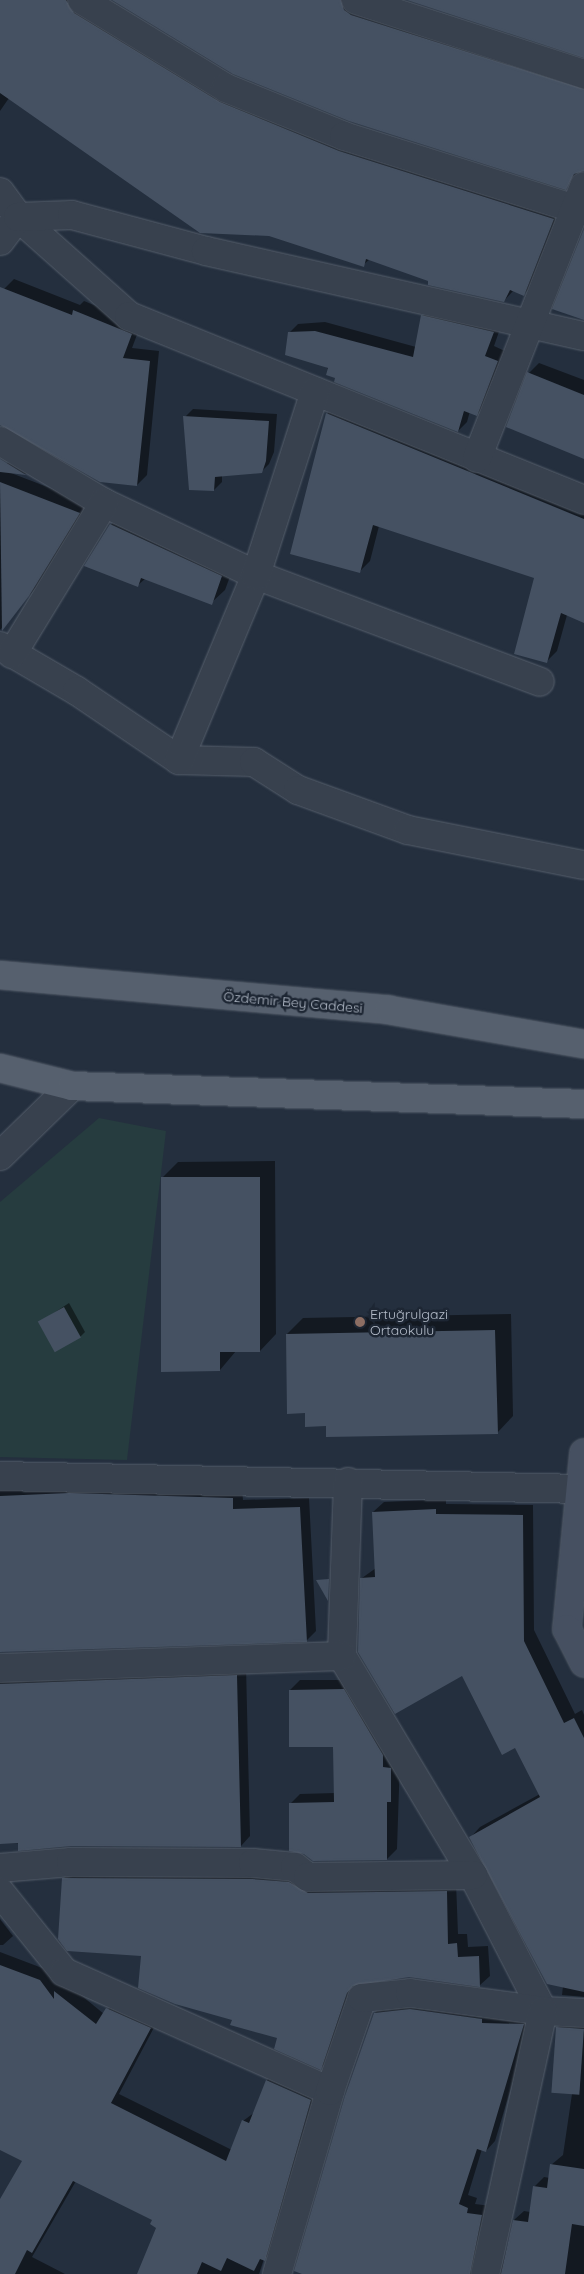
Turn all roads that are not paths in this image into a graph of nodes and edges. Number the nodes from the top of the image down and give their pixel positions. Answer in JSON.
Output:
{"nodes":[{"id":1,"x":82,"y":0,"type":"edge"},
{"id":2,"x":356,"y":0,"type":"edge"},
{"id":3,"x":584,"y":74,"type":"edge"},
{"id":4,"x":0,"y":192,"type":"edge"},
{"id":5,"x":580,"y":197,"type":"edge"},
{"id":6,"x":18,"y":217,"type":"junction"},
{"id":7,"x":0,"y":241,"type":"edge"},
{"id":8,"x":529,"y":325,"type":"junction"},
{"id":9,"x":584,"y":336,"type":"edge"},
{"id":10,"x":315,"y":391,"type":"junction"},
{"id":11,"x":0,"y":441,"type":"edge"},
{"id":12,"x":477,"y":458,"type":"junction"},
{"id":13,"x":584,"y":500,"type":"edge"},
{"id":14,"x":104,"y":503,"type":"junction"},
{"id":15,"x":256,"y":575,"type":"junction"},
{"id":16,"x":6,"y":650,"type":"edge"},
{"id":17,"x":540,"y":682,"type":"dead end"},
{"id":18,"x":179,"y":760,"type":"junction"},
{"id":19,"x":584,"y":865,"type":"edge"},
{"id":20,"x":0,"y":975,"type":"edge"},
{"id":21,"x":584,"y":1044,"type":"edge"},
{"id":22,"x":0,"y":1068,"type":"edge"},
{"id":23,"x":72,"y":1086,"type":"junction"},
{"id":24,"x":584,"y":1104,"type":"edge"},
{"id":25,"x":0,"y":1156,"type":"edge"},
{"id":26,"x":584,"y":1453,"type":"edge"},
{"id":27,"x":0,"y":1476,"type":"edge"},
{"id":28,"x":348,"y":1482,"type":"junction"},
{"id":29,"x":580,"y":1489,"type":"junction"},
{"id":30,"x":576,"y":1630,"type":"edge"},
{"id":31,"x":342,"y":1656,"type":"junction"},
{"id":32,"x":584,"y":1664,"type":"edge"},
{"id":33,"x":0,"y":1668,"type":"edge"},
{"id":34,"x":0,"y":1868,"type":"edge"},
{"id":35,"x":473,"y":1875,"type":"junction"},
{"id":36,"x":0,"y":1892,"type":"edge"},
{"id":37,"x":543,"y":2011,"type":"junction"},
{"id":38,"x":584,"y":2013,"type":"edge"},
{"id":39,"x":330,"y":2091,"type":"junction"},
{"id":40,"x":277,"y":2274,"type":"edge"},
{"id":41,"x":485,"y":2274,"type":"edge"}],
"edges":[{"from":1,"to":5,"type":"street"},
{"from":2,"to":3,"type":"street"},
{"from":4,"to":6,"type":"street"},
{"from":5,"to":8,"type":"street"},
{"from":6,"to":7,"type":"street"},
{"from":6,"to":8,"type":"street"},
{"from":6,"to":10,"type":"street"},
{"from":8,"to":9,"type":"street"},
{"from":8,"to":12,"type":"street"},
{"from":10,"to":12,"type":"street"},
{"from":10,"to":15,"type":"street"},
{"from":11,"to":14,"type":"street"},
{"from":12,"to":13,"type":"street"},
{"from":14,"to":15,"type":"street"},
{"from":14,"to":16,"type":"street"},
{"from":15,"to":17,"type":"street"},
{"from":15,"to":18,"type":"street"},
{"from":16,"to":18,"type":"street"},
{"from":18,"to":19,"type":"street"},
{"from":20,"to":21,"type":"main road","name":"Özdemir Bey Caddesi"},
{"from":22,"to":23,"type":"main road"},
{"from":23,"to":24,"type":"main road"},
{"from":23,"to":25,"type":"street"},
{"from":26,"to":29,"type":"street"},
{"from":27,"to":28,"type":"street"},
{"from":28,"to":29,"type":"street"},
{"from":28,"to":31,"type":"street"},
{"from":29,"to":30,"type":"street"},
{"from":30,"to":32,"type":"street"},
{"from":31,"to":33,"type":"street"},
{"from":31,"to":35,"type":"street"},
{"from":34,"to":35,"type":"street"},
{"from":35,"to":37,"type":"street"},
{"from":36,"to":39,"type":"street"},
{"from":37,"to":38,"type":"street"},
{"from":37,"to":39,"type":"street"},
{"from":37,"to":41,"type":"street"},
{"from":39,"to":40,"type":"street"}]}
